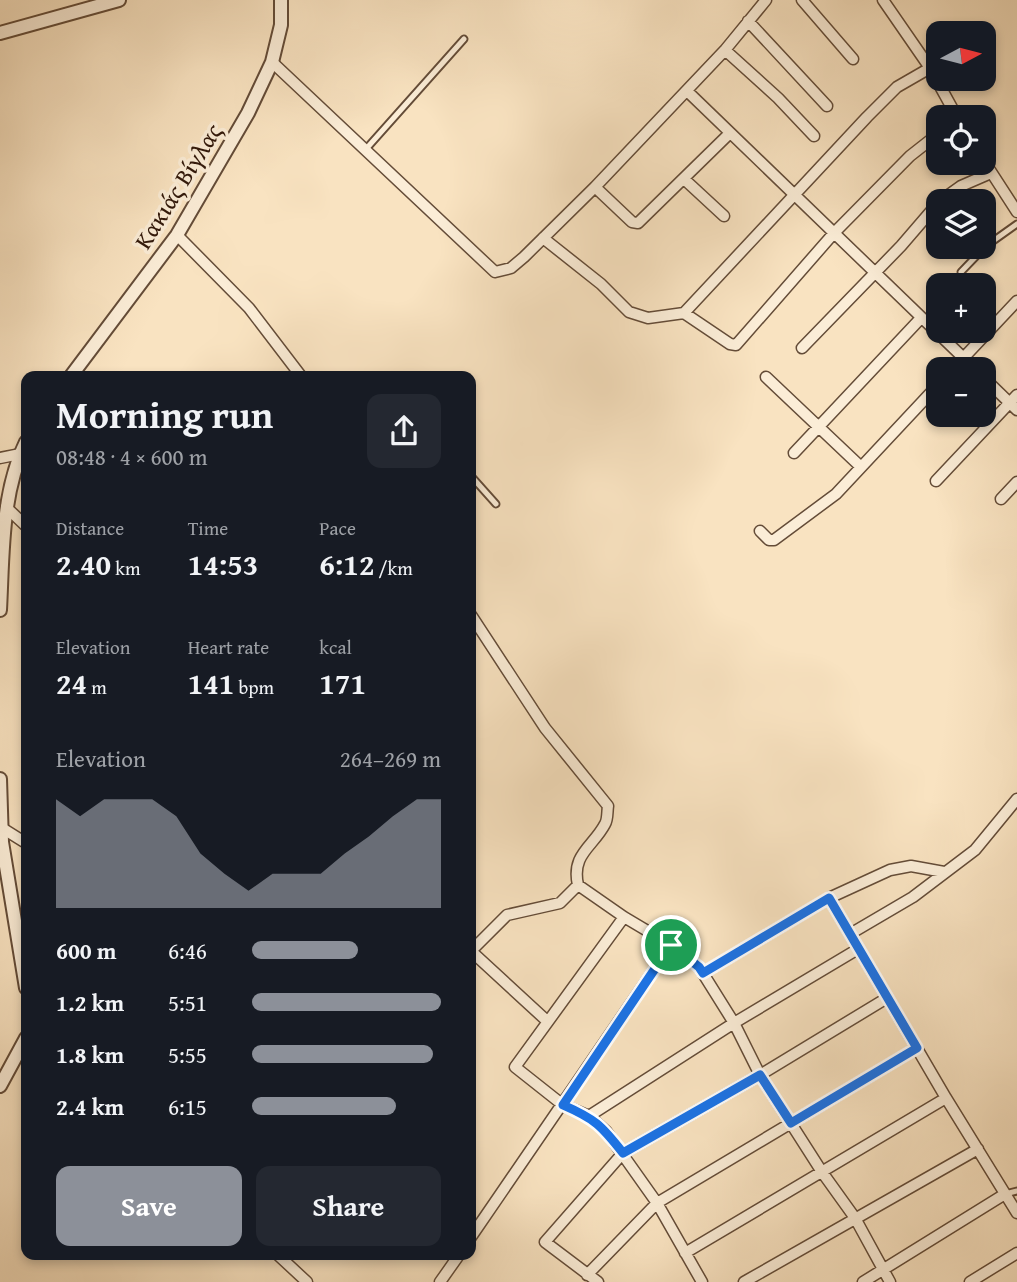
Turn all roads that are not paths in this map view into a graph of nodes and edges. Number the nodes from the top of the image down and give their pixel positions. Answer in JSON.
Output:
{"nodes":[{"id":1,"x":120,"y":0,"type":"edge"},
{"id":2,"x":281,"y":0,"type":"edge"},
{"id":3,"x":766,"y":0,"type":"edge"},
{"id":4,"x":802,"y":0,"type":"edge"},
{"id":5,"x":883,"y":0,"type":"edge"},
{"id":6,"x":748,"y":21,"type":"junction"},
{"id":7,"x":0,"y":33,"type":"edge"},
{"id":8,"x":464,"y":38,"type":"dead end"},
{"id":9,"x":725,"y":50,"type":"junction"},
{"id":10,"x":853,"y":59,"type":"dead end"},
{"id":11,"x":272,"y":62,"type":"junction"},
{"id":12,"x":926,"y":62,"type":"edge"},
{"id":13,"x":926,"y":70,"type":"edge"},
{"id":14,"x":687,"y":91,"type":"junction"},
{"id":15,"x":827,"y":106,"type":"dead end"},
{"id":16,"x":730,"y":133,"type":"junction"},
{"id":17,"x":814,"y":136,"type":"dead end"},
{"id":18,"x":926,"y":143,"type":"edge"},
{"id":19,"x":366,"y":149,"type":"junction"},
{"id":20,"x":987,"y":175,"type":"edge"},
{"id":21,"x":992,"y":175,"type":"edge"},
{"id":22,"x":684,"y":179,"type":"junction"},
{"id":23,"x":595,"y":187,"type":"junction"},
{"id":24,"x":958,"y":189,"type":"edge"},
{"id":25,"x":794,"y":195,"type":"junction"},
{"id":26,"x":1017,"y":212,"type":"edge"},
{"id":27,"x":724,"y":216,"type":"dead end"},
{"id":28,"x":926,"y":216,"type":"edge"},
{"id":29,"x":1017,"y":224,"type":"edge"},
{"id":30,"x":834,"y":233,"type":"junction"},
{"id":31,"x":177,"y":235,"type":"junction"},
{"id":32,"x":543,"y":238,"type":"junction"},
{"id":33,"x":961,"y":272,"type":"dead end"},
{"id":34,"x":874,"y":274,"type":"junction"},
{"id":35,"x":1017,"y":301,"type":"edge"},
{"id":36,"x":684,"y":313,"type":"junction"},
{"id":37,"x":921,"y":318,"type":"junction"},
{"id":38,"x":802,"y":348,"type":"dead end"},
{"id":39,"x":961,"y":357,"type":"edge"},
{"id":40,"x":965,"y":357,"type":"edge"},
{"id":41,"x":75,"y":371,"type":"edge"},
{"id":42,"x":297,"y":371,"type":"edge"},
{"id":43,"x":766,"y":377,"type":"dead end"},
{"id":44,"x":996,"y":387,"type":"edge"},
{"id":45,"x":926,"y":398,"type":"edge"},
{"id":46,"x":1015,"y":402,"type":"edge"},
{"id":47,"x":818,"y":427,"type":"junction"},
{"id":48,"x":21,"y":449,"type":"edge"},
{"id":49,"x":794,"y":453,"type":"dead end"},
{"id":50,"x":21,"y":455,"type":"edge"},
{"id":51,"x":0,"y":458,"type":"edge"},
{"id":52,"x":861,"y":467,"type":"junction"},
{"id":53,"x":936,"y":481,"type":"dead end"},
{"id":54,"x":476,"y":482,"type":"edge"},
{"id":55,"x":1017,"y":482,"type":"edge"},
{"id":56,"x":1001,"y":499,"type":"dead end"},
{"id":57,"x":496,"y":504,"type":"dead end"},
{"id":58,"x":6,"y":507,"type":"junction"},
{"id":59,"x":21,"y":521,"type":"edge"},
{"id":60,"x":760,"y":531,"type":"dead end"},
{"id":61,"x":0,"y":610,"type":"edge"},
{"id":62,"x":476,"y":623,"type":"edge"},
{"id":63,"x":0,"y":779,"type":"edge"},
{"id":64,"x":1017,"y":799,"type":"edge"},
{"id":65,"x":2,"y":828,"type":"junction"},
{"id":66,"x":21,"y":840,"type":"edge"},
{"id":67,"x":944,"y":872,"type":"junction"},
{"id":68,"x":578,"y":885,"type":"junction"},
{"id":69,"x":829,"y":898,"type":"junction"},
{"id":70,"x":624,"y":917,"type":"junction"},
{"id":71,"x":850,"y":934,"type":"junction"},
{"id":72,"x":671,"y":945,"type":"junction"},
{"id":73,"x":476,"y":946,"type":"edge"},
{"id":74,"x":858,"y":949,"type":"junction"},
{"id":75,"x":476,"y":956,"type":"edge"},
{"id":76,"x":21,"y":961,"type":"edge"},
{"id":77,"x":703,"y":973,"type":"junction"},
{"id":78,"x":887,"y":998,"type":"junction"},
{"id":79,"x":547,"y":1021,"type":"junction"},
{"id":80,"x":734,"y":1023,"type":"junction"},
{"id":81,"x":21,"y":1047,"type":"edge"},
{"id":82,"x":917,"y":1048,"type":"junction"},
{"id":83,"x":760,"y":1075,"type":"junction"},
{"id":84,"x":0,"y":1085,"type":"edge"},
{"id":85,"x":946,"y":1098,"type":"junction"},
{"id":86,"x":563,"y":1105,"type":"junction"},
{"id":87,"x":589,"y":1116,"type":"junction"},
{"id":88,"x":791,"y":1123,"type":"junction"},
{"id":89,"x":978,"y":1149,"type":"junction"},
{"id":90,"x":623,"y":1153,"type":"junction"},
{"id":91,"x":822,"y":1172,"type":"junction"},
{"id":92,"x":1017,"y":1191,"type":"edge"},
{"id":93,"x":1005,"y":1194,"type":"junction"},
{"id":94,"x":657,"y":1203,"type":"junction"},
{"id":95,"x":1017,"y":1213,"type":"edge"},
{"id":96,"x":855,"y":1218,"type":"junction"},
{"id":97,"x":476,"y":1230,"type":"edge"},
{"id":98,"x":685,"y":1253,"type":"junction"},
{"id":99,"x":1017,"y":1253,"type":"edge"},
{"id":100,"x":283,"y":1260,"type":"edge"},
{"id":101,"x":455,"y":1260,"type":"edge"},
{"id":102,"x":882,"y":1270,"type":"junction"},
{"id":103,"x":587,"y":1275,"type":"junction"},
{"id":104,"x":307,"y":1282,"type":"edge"},
{"id":105,"x":440,"y":1282,"type":"edge"},
{"id":106,"x":598,"y":1282,"type":"edge"},
{"id":107,"x":702,"y":1282,"type":"edge"},
{"id":108,"x":744,"y":1282,"type":"edge"},
{"id":109,"x":863,"y":1282,"type":"edge"},
{"id":110,"x":890,"y":1282,"type":"edge"},
{"id":111,"x":970,"y":1282,"type":"edge"}],
"edges":[{"from":1,"to":7,"type":"street"},
{"from":2,"to":11,"type":"street","name":"Κακιάς Βίγλας"},
{"from":3,"to":6,"type":"street"},
{"from":4,"to":10,"type":"street"},
{"from":5,"to":12,"type":"street"},
{"from":6,"to":9,"type":"street"},
{"from":6,"to":15,"type":"street"},
{"from":8,"to":19,"type":"lane"},
{"from":9,"to":14,"type":"street"},
{"from":9,"to":17,"type":"street"},
{"from":11,"to":19,"type":"street"},
{"from":11,"to":31,"type":"street","name":"Κακιάς Βίγλας"},
{"from":13,"to":25,"type":"street"},
{"from":14,"to":16,"type":"street"},
{"from":14,"to":23,"type":"street"},
{"from":16,"to":22,"type":"street"},
{"from":16,"to":25,"type":"street"},
{"from":18,"to":30,"type":"street"},
{"from":19,"to":32,"type":"street"},
{"from":20,"to":24,"type":"street"},
{"from":21,"to":26,"type":"street"},
{"from":22,"to":23,"type":"street"},
{"from":22,"to":27,"type":"street"},
{"from":23,"to":32,"type":"street"},
{"from":25,"to":30,"type":"street"},
{"from":25,"to":36,"type":"street"},
{"from":28,"to":34,"type":"street"},
{"from":29,"to":33,"type":"lane"},
{"from":30,"to":34,"type":"street"},
{"from":30,"to":36,"type":"street"},
{"from":31,"to":41,"type":"street","name":"Κακιάς Βίγλας"},
{"from":31,"to":42,"type":"street"},
{"from":32,"to":36,"type":"street"},
{"from":34,"to":37,"type":"street"},
{"from":34,"to":38,"type":"street"},
{"from":35,"to":40,"type":"street"},
{"from":37,"to":39,"type":"street"},
{"from":37,"to":47,"type":"street"},
{"from":43,"to":47,"type":"street"},
{"from":44,"to":46,"type":"street"},
{"from":45,"to":52,"type":"street"},
{"from":46,"to":53,"type":"street"},
{"from":47,"to":49,"type":"street"},
{"from":47,"to":52,"type":"street"},
{"from":48,"to":51,"type":"street"},
{"from":50,"to":58,"type":"street"},
{"from":52,"to":60,"type":"street"},
{"from":54,"to":57,"type":"lane"},
{"from":55,"to":56,"type":"street"},
{"from":58,"to":59,"type":"street"},
{"from":58,"to":61,"type":"street"},
{"from":62,"to":68,"type":"street"},
{"from":63,"to":65,"type":"street"},
{"from":64,"to":67,"type":"street"},
{"from":65,"to":66,"type":"street"},
{"from":65,"to":76,"type":"street"},
{"from":67,"to":69,"type":"street"},
{"from":67,"to":71,"type":"street"},
{"from":68,"to":70,"type":"street"},
{"from":68,"to":73,"type":"street"},
{"from":69,"to":71,"type":"street"},
{"from":69,"to":77,"type":"street"},
{"from":70,"to":72,"type":"street"},
{"from":70,"to":79,"type":"street"},
{"from":71,"to":74,"type":"street"},
{"from":72,"to":77,"type":"street"},
{"from":72,"to":86,"type":"street"},
{"from":74,"to":78,"type":"street"},
{"from":74,"to":80,"type":"street"},
{"from":75,"to":79,"type":"street"},
{"from":77,"to":80,"type":"street"},
{"from":78,"to":82,"type":"street"},
{"from":78,"to":83,"type":"street"},
{"from":79,"to":86,"type":"street"},
{"from":80,"to":83,"type":"street"},
{"from":80,"to":87,"type":"street"},
{"from":81,"to":84,"type":"street"},
{"from":82,"to":85,"type":"street"},
{"from":82,"to":88,"type":"street"},
{"from":83,"to":88,"type":"street"},
{"from":83,"to":90,"type":"street"},
{"from":85,"to":89,"type":"street"},
{"from":85,"to":91,"type":"street"},
{"from":86,"to":87,"type":"street"},
{"from":86,"to":97,"type":"street"},
{"from":87,"to":90,"type":"street"},
{"from":88,"to":91,"type":"street"},
{"from":88,"to":94,"type":"street"},
{"from":89,"to":93,"type":"street"},
{"from":89,"to":96,"type":"street"},
{"from":90,"to":94,"type":"street"},
{"from":90,"to":103,"type":"street"},
{"from":91,"to":96,"type":"street"},
{"from":91,"to":98,"type":"street"},
{"from":92,"to":93,"type":"lane"},
{"from":93,"to":95,"type":"street"},
{"from":93,"to":102,"type":"street"},
{"from":94,"to":98,"type":"street"},
{"from":94,"to":103,"type":"street"},
{"from":96,"to":102,"type":"street"},
{"from":96,"to":108,"type":"street"},
{"from":98,"to":107,"type":"street"},
{"from":99,"to":111,"type":"street"},
{"from":100,"to":104,"type":"street"},
{"from":101,"to":105,"type":"street"},
{"from":102,"to":109,"type":"street"},
{"from":102,"to":110,"type":"street"},
{"from":103,"to":106,"type":"street"}]}
